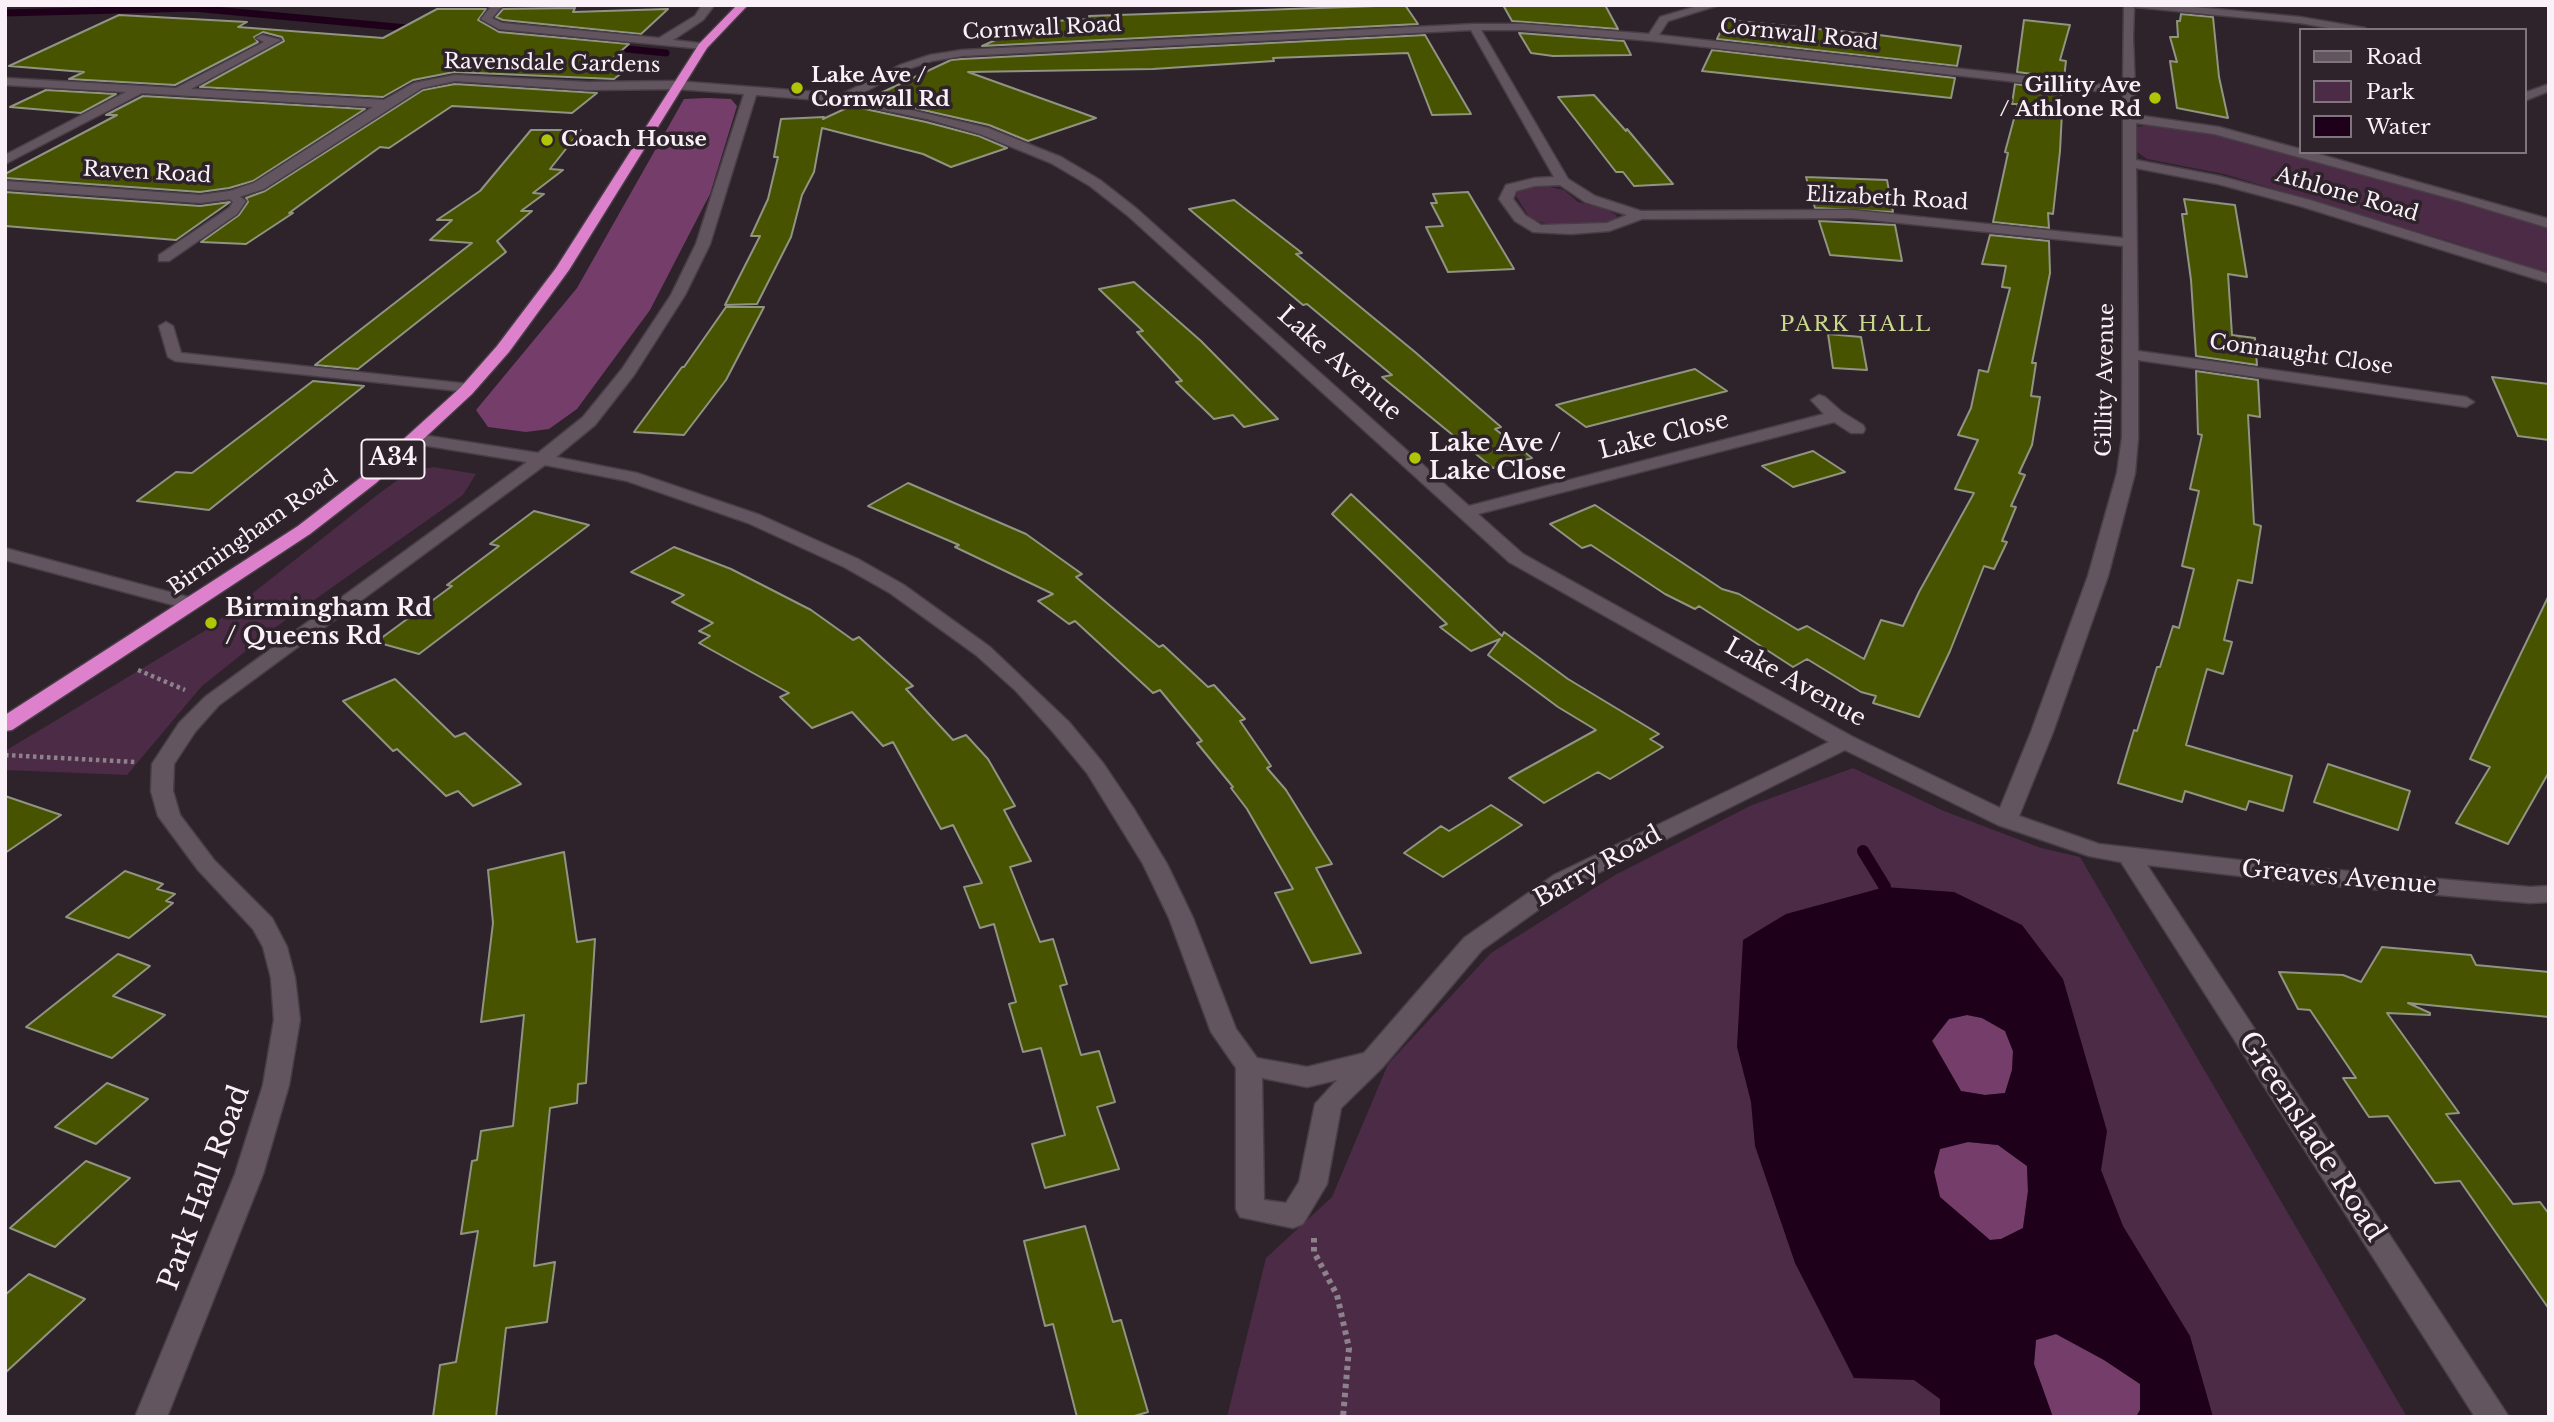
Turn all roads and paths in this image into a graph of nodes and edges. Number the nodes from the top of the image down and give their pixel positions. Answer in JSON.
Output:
{"nodes":[{"id":1,"x":498,"y":5,"type":"edge"},
{"id":2,"x":707,"y":5,"type":"edge"},
{"id":3,"x":743,"y":5,"type":"edge"},
{"id":4,"x":1714,"y":5,"type":"edge"},
{"id":5,"x":2129,"y":5,"type":"edge"},
{"id":6,"x":2137,"y":5,"type":"edge"},
{"id":7,"x":1474,"y":27,"type":"junction"},
{"id":8,"x":2349,"y":28,"type":"edge"},
{"id":9,"x":262,"y":38,"type":"dead end"},
{"id":10,"x":1652,"y":38,"type":"junction"},
{"id":11,"x":658,"y":43,"type":"junction"},
{"id":12,"x":703,"y":46,"type":"junction"},
{"id":13,"x":5,"y":80,"type":"edge"},
{"id":14,"x":2526,"y":82,"type":"edge"},
{"id":15,"x":676,"y":85,"type":"junction"},
{"id":16,"x":2547,"y":87,"type":"edge"},
{"id":17,"x":140,"y":89,"type":"junction"},
{"id":18,"x":180,"y":90,"type":"junction"},
{"id":19,"x":751,"y":91,"type":"junction"},
{"id":20,"x":2129,"y":91,"type":"junction"},
{"id":21,"x":2526,"y":96,"type":"edge"},
{"id":22,"x":844,"y":98,"type":"junction"},
{"id":23,"x":386,"y":104,"type":"junction"},
{"id":24,"x":2130,"y":118,"type":"junction"},
{"id":25,"x":2298,"y":153,"type":"edge"},
{"id":26,"x":2303,"y":154,"type":"edge"},
{"id":27,"x":5,"y":160,"type":"edge"},
{"id":28,"x":2130,"y":163,"type":"junction"},
{"id":29,"x":1563,"y":181,"type":"junction"},
{"id":30,"x":5,"y":185,"type":"edge"},
{"id":31,"x":232,"y":195,"type":"junction"},
{"id":32,"x":1640,"y":215,"type":"junction"},
{"id":33,"x":2549,"y":224,"type":"edge"},
{"id":34,"x":2130,"y":243,"type":"junction"},
{"id":35,"x":164,"y":258,"type":"dead end"},
{"id":36,"x":2549,"y":279,"type":"edge"},
{"id":37,"x":166,"y":326,"type":"dead end"},
{"id":38,"x":2129,"y":354,"type":"junction"},
{"id":39,"x":469,"y":388,"type":"junction"},
{"id":40,"x":1819,"y":400,"type":"dead end"},
{"id":41,"x":2469,"y":403,"type":"dead end"},
{"id":42,"x":1836,"y":416,"type":"junction"},
{"id":43,"x":1857,"y":429,"type":"dead end"},
{"id":44,"x":416,"y":439,"type":"junction"},
{"id":45,"x":542,"y":459,"type":"junction"},
{"id":46,"x":1463,"y":513,"type":"junction"},
{"id":47,"x":5,"y":554,"type":"edge"},
{"id":48,"x":192,"y":604,"type":"junction"},
{"id":49,"x":108,"y":658,"type":"junction"},
{"id":50,"x":212,"y":701,"type":"junction"},
{"id":51,"x":5,"y":725,"type":"edge"},
{"id":52,"x":1845,"y":742,"type":"junction"},
{"id":53,"x":5,"y":755,"type":"edge"},
{"id":54,"x":163,"y":764,"type":"junction"},
{"id":55,"x":2006,"y":820,"type":"junction"},
{"id":56,"x":2130,"y":857,"type":"junction"},
{"id":57,"x":2549,"y":894,"type":"edge"},
{"id":58,"x":1373,"y":1060,"type":"junction"},
{"id":59,"x":1249,"y":1066,"type":"junction"},
{"id":60,"x":1313,"y":1184,"type":"junction"},
{"id":61,"x":151,"y":1417,"type":"edge"},
{"id":62,"x":1343,"y":1417,"type":"edge"},
{"id":63,"x":2493,"y":1417,"type":"edge"}],
"edges":[{"from":1,"to":11,"type":"street"},
{"from":2,"to":11,"type":"street"},
{"from":3,"to":12,"type":"highway","name":"Birmingham Road","number":"A34"},
{"from":4,"to":10,"type":"street"},
{"from":5,"to":20,"type":"street","name":"Gillity Avenue"},
{"from":6,"to":8,"type":"street"},
{"from":7,"to":10,"type":"street","name":"Cornwall Road"},
{"from":7,"to":22,"type":"street","name":"Cornwall Road"},
{"from":7,"to":29,"type":"street","name":"Elizabeth Road"},
{"from":9,"to":18,"type":"street"},
{"from":10,"to":20,"type":"street","name":"Cornwall Road"},
{"from":11,"to":12,"type":"street"},
{"from":12,"to":15,"type":"highway","name":"Birmingham Road","number":"A34"},
{"from":13,"to":17,"type":"street"},
{"from":14,"to":16,"type":"street"},
{"from":15,"to":19,"type":"street","name":"Lake Avenue"},
{"from":15,"to":23,"type":"street","name":"Ravensdale Gardens"},
{"from":15,"to":39,"type":"highway","name":"Birmingham Road","number":"A34"},
{"from":16,"to":21,"type":"street"},
{"from":17,"to":18,"type":"street"},
{"from":17,"to":27,"type":"street"},
{"from":18,"to":23,"type":"street"},
{"from":19,"to":22,"type":"street","name":"Lake Avenue"},
{"from":19,"to":45,"type":"street"},
{"from":20,"to":24,"type":"street","name":"Gillity Avenue"},
{"from":22,"to":46,"type":"street","name":"Lake Avenue"},
{"from":23,"to":31,"type":"street","name":"Raven Road"},
{"from":24,"to":25,"type":"street","name":"Athlone Road"},
{"from":24,"to":28,"type":"street","name":"Gillity Avenue"},
{"from":26,"to":33,"type":"street","name":"Athlone Road"},
{"from":28,"to":34,"type":"street","name":"Gillity Avenue"},
{"from":28,"to":36,"type":"street","name":"Athlone Road"},
{"from":29,"to":32,"type":"street","name":"Elizabeth Road"},
{"from":29,"to":32,"type":"street","name":"Elizabeth Road"},
{"from":30,"to":31,"type":"street","name":"Raven Road"},
{"from":31,"to":35,"type":"lane"},
{"from":32,"to":34,"type":"street","name":"Elizabeth Road"},
{"from":34,"to":38,"type":"street","name":"Gillity Avenue"},
{"from":37,"to":39,"type":"lane"},
{"from":38,"to":41,"type":"street","name":"Connaught Close"},
{"from":38,"to":55,"type":"street","name":"Gillity Avenue"},
{"from":39,"to":44,"type":"highway","name":"Birmingham Road","number":"A34"},
{"from":40,"to":42,"type":"street"},
{"from":42,"to":43,"type":"street"},
{"from":42,"to":46,"type":"street","name":"Lake Close"},
{"from":44,"to":45,"type":"street"},
{"from":44,"to":48,"type":"highway","name":"Birmingham Road","number":"A34"},
{"from":45,"to":50,"type":"street"},
{"from":45,"to":59,"type":"street"},
{"from":46,"to":52,"type":"street","name":"Lake Avenue"},
{"from":47,"to":48,"type":"street"},
{"from":48,"to":49,"type":"highway","name":"Birmingham Road","number":"A34"},
{"from":49,"to":50,"type":"path"},
{"from":49,"to":51,"type":"highway","name":"Birmingham Road","number":"A34"},
{"from":50,"to":54,"type":"street"},
{"from":52,"to":55,"type":"street","name":"Lake Avenue"},
{"from":52,"to":58,"type":"street","name":"Barry Road"},
{"from":53,"to":54,"type":"path"},
{"from":54,"to":61,"type":"street","name":"Park Hall Road"},
{"from":55,"to":56,"type":"street","name":"Lake Avenue"},
{"from":56,"to":57,"type":"street","name":"Greaves Avenue"},
{"from":56,"to":63,"type":"street","name":"Greenslade Road"},
{"from":58,"to":59,"type":"street"},
{"from":58,"to":60,"type":"street","name":"Barry Road"},
{"from":59,"to":60,"type":"street"},
{"from":60,"to":62,"type":"path"}]}
